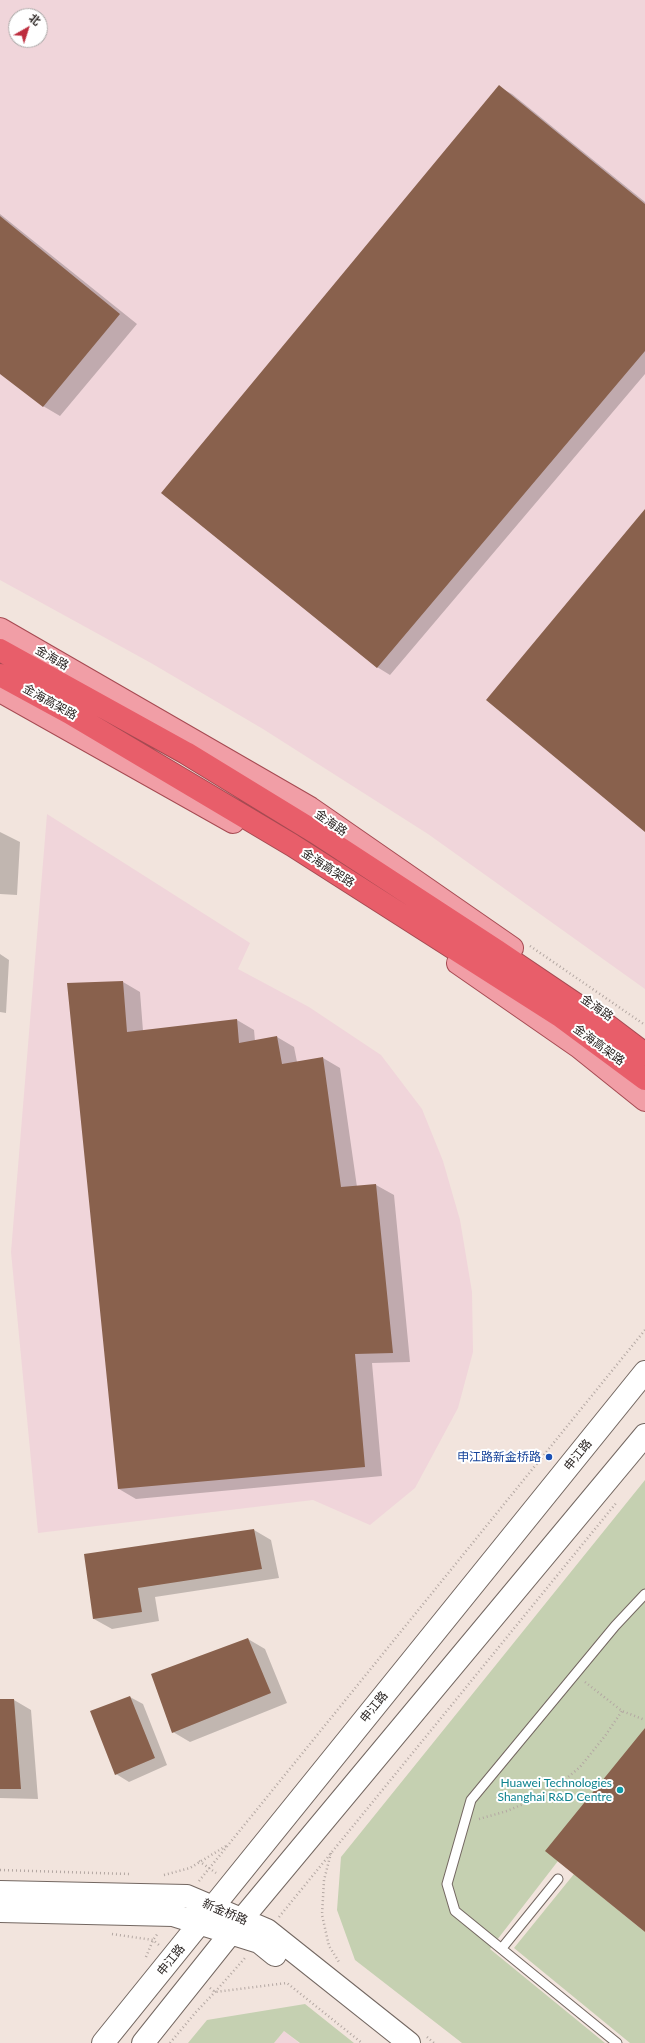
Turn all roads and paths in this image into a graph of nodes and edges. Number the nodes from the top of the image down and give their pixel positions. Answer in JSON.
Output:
{"nodes":[{"id":1,"x":0,"y":628,"type":"edge"},
{"id":2,"x":0,"y":650,"type":"edge"},
{"id":3,"x":0,"y":675,"type":"edge"},
{"id":4,"x":0,"y":691,"type":"edge"},
{"id":5,"x":645,"y":1043,"type":"edge"},
{"id":6,"x":645,"y":1054,"type":"edge"},
{"id":7,"x":645,"y":1079,"type":"edge"},
{"id":8,"x":645,"y":1100,"type":"edge"},
{"id":9,"x":645,"y":1330,"type":"edge"},
{"id":10,"x":645,"y":1372,"type":"edge"},
{"id":11,"x":645,"y":1434,"type":"edge"},
{"id":12,"x":620,"y":1498,"type":"dead end"},
{"id":13,"x":645,"y":1594,"type":"edge"},
{"id":14,"x":574,"y":1675,"type":"junction"},
{"id":15,"x":622,"y":1711,"type":"junction"},
{"id":16,"x":645,"y":1720,"type":"edge"},
{"id":17,"x":464,"y":1823,"type":"junction"},
{"id":18,"x":229,"y":1844,"type":"junction"},
{"id":19,"x":331,"y":1852,"type":"junction"},
{"id":20,"x":199,"y":1861,"type":"junction"},
{"id":21,"x":0,"y":1870,"type":"edge"},
{"id":22,"x":136,"y":1874,"type":"dead end"},
{"id":23,"x":156,"y":1875,"type":"dead end"},
{"id":24,"x":558,"y":1879,"type":"dead end"},
{"id":25,"x":0,"y":1892,"type":"edge"},
{"id":26,"x":0,"y":1911,"type":"edge"},
{"id":27,"x":207,"y":1915,"type":"junction"},
{"id":28,"x":278,"y":1917,"type":"dead end"},
{"id":29,"x":236,"y":1927,"type":"junction"},
{"id":30,"x":132,"y":1937,"type":"dead end"},
{"id":31,"x":153,"y":1940,"type":"dead end"},
{"id":32,"x":502,"y":1948,"type":"junction"},
{"id":33,"x":341,"y":1964,"type":"dead end"},
{"id":34,"x":103,"y":2043,"type":"edge"},
{"id":35,"x":143,"y":2043,"type":"edge"},
{"id":36,"x":170,"y":2043,"type":"edge"},
{"id":37,"x":362,"y":2043,"type":"edge"},
{"id":38,"x":386,"y":2043,"type":"edge"},
{"id":39,"x":410,"y":2043,"type":"edge"},
{"id":40,"x":617,"y":2043,"type":"edge"}],
"edges":[{"from":1,"to":5,"type":"main road","name":"金海路"},
{"from":2,"to":6,"type":"highway","name":"金海高架路"},
{"from":3,"to":7,"type":"highway","name":"金海高架路"},
{"from":4,"to":8,"type":"main road"},
{"from":9,"to":18,"type":"path"},
{"from":10,"to":27,"type":"main road","name":"申江路"},
{"from":11,"to":29,"type":"main road"},
{"from":12,"to":19,"type":"path"},
{"from":13,"to":14,"type":"lane"},
{"from":14,"to":15,"type":"path"},
{"from":14,"to":17,"type":"lane"},
{"from":15,"to":16,"type":"path"},
{"from":15,"to":17,"type":"path"},
{"from":17,"to":32,"type":"lane"},
{"from":18,"to":20,"type":"path"},
{"from":18,"to":20,"type":"path"},
{"from":19,"to":28,"type":"path"},
{"from":19,"to":33,"type":"path"},
{"from":20,"to":23,"type":"path"},
{"from":21,"to":22,"type":"path"},
{"from":24,"to":32,"type":"lane"},
{"from":25,"to":27,"type":"main road","name":"新金桥路"},
{"from":26,"to":27,"type":"main road","name":"新金桥路"},
{"from":27,"to":29,"type":"main road","name":"新金桥路"},
{"from":27,"to":34,"type":"main road","name":"申江路"},
{"from":29,"to":35,"type":"main road"},
{"from":29,"to":38,"type":"main road","name":"新金桥路"},
{"from":29,"to":39,"type":"main road","name":"新金桥路"},
{"from":30,"to":31,"type":"path"},
{"from":32,"to":40,"type":"lane"},
{"from":36,"to":37,"type":"path"}]}
